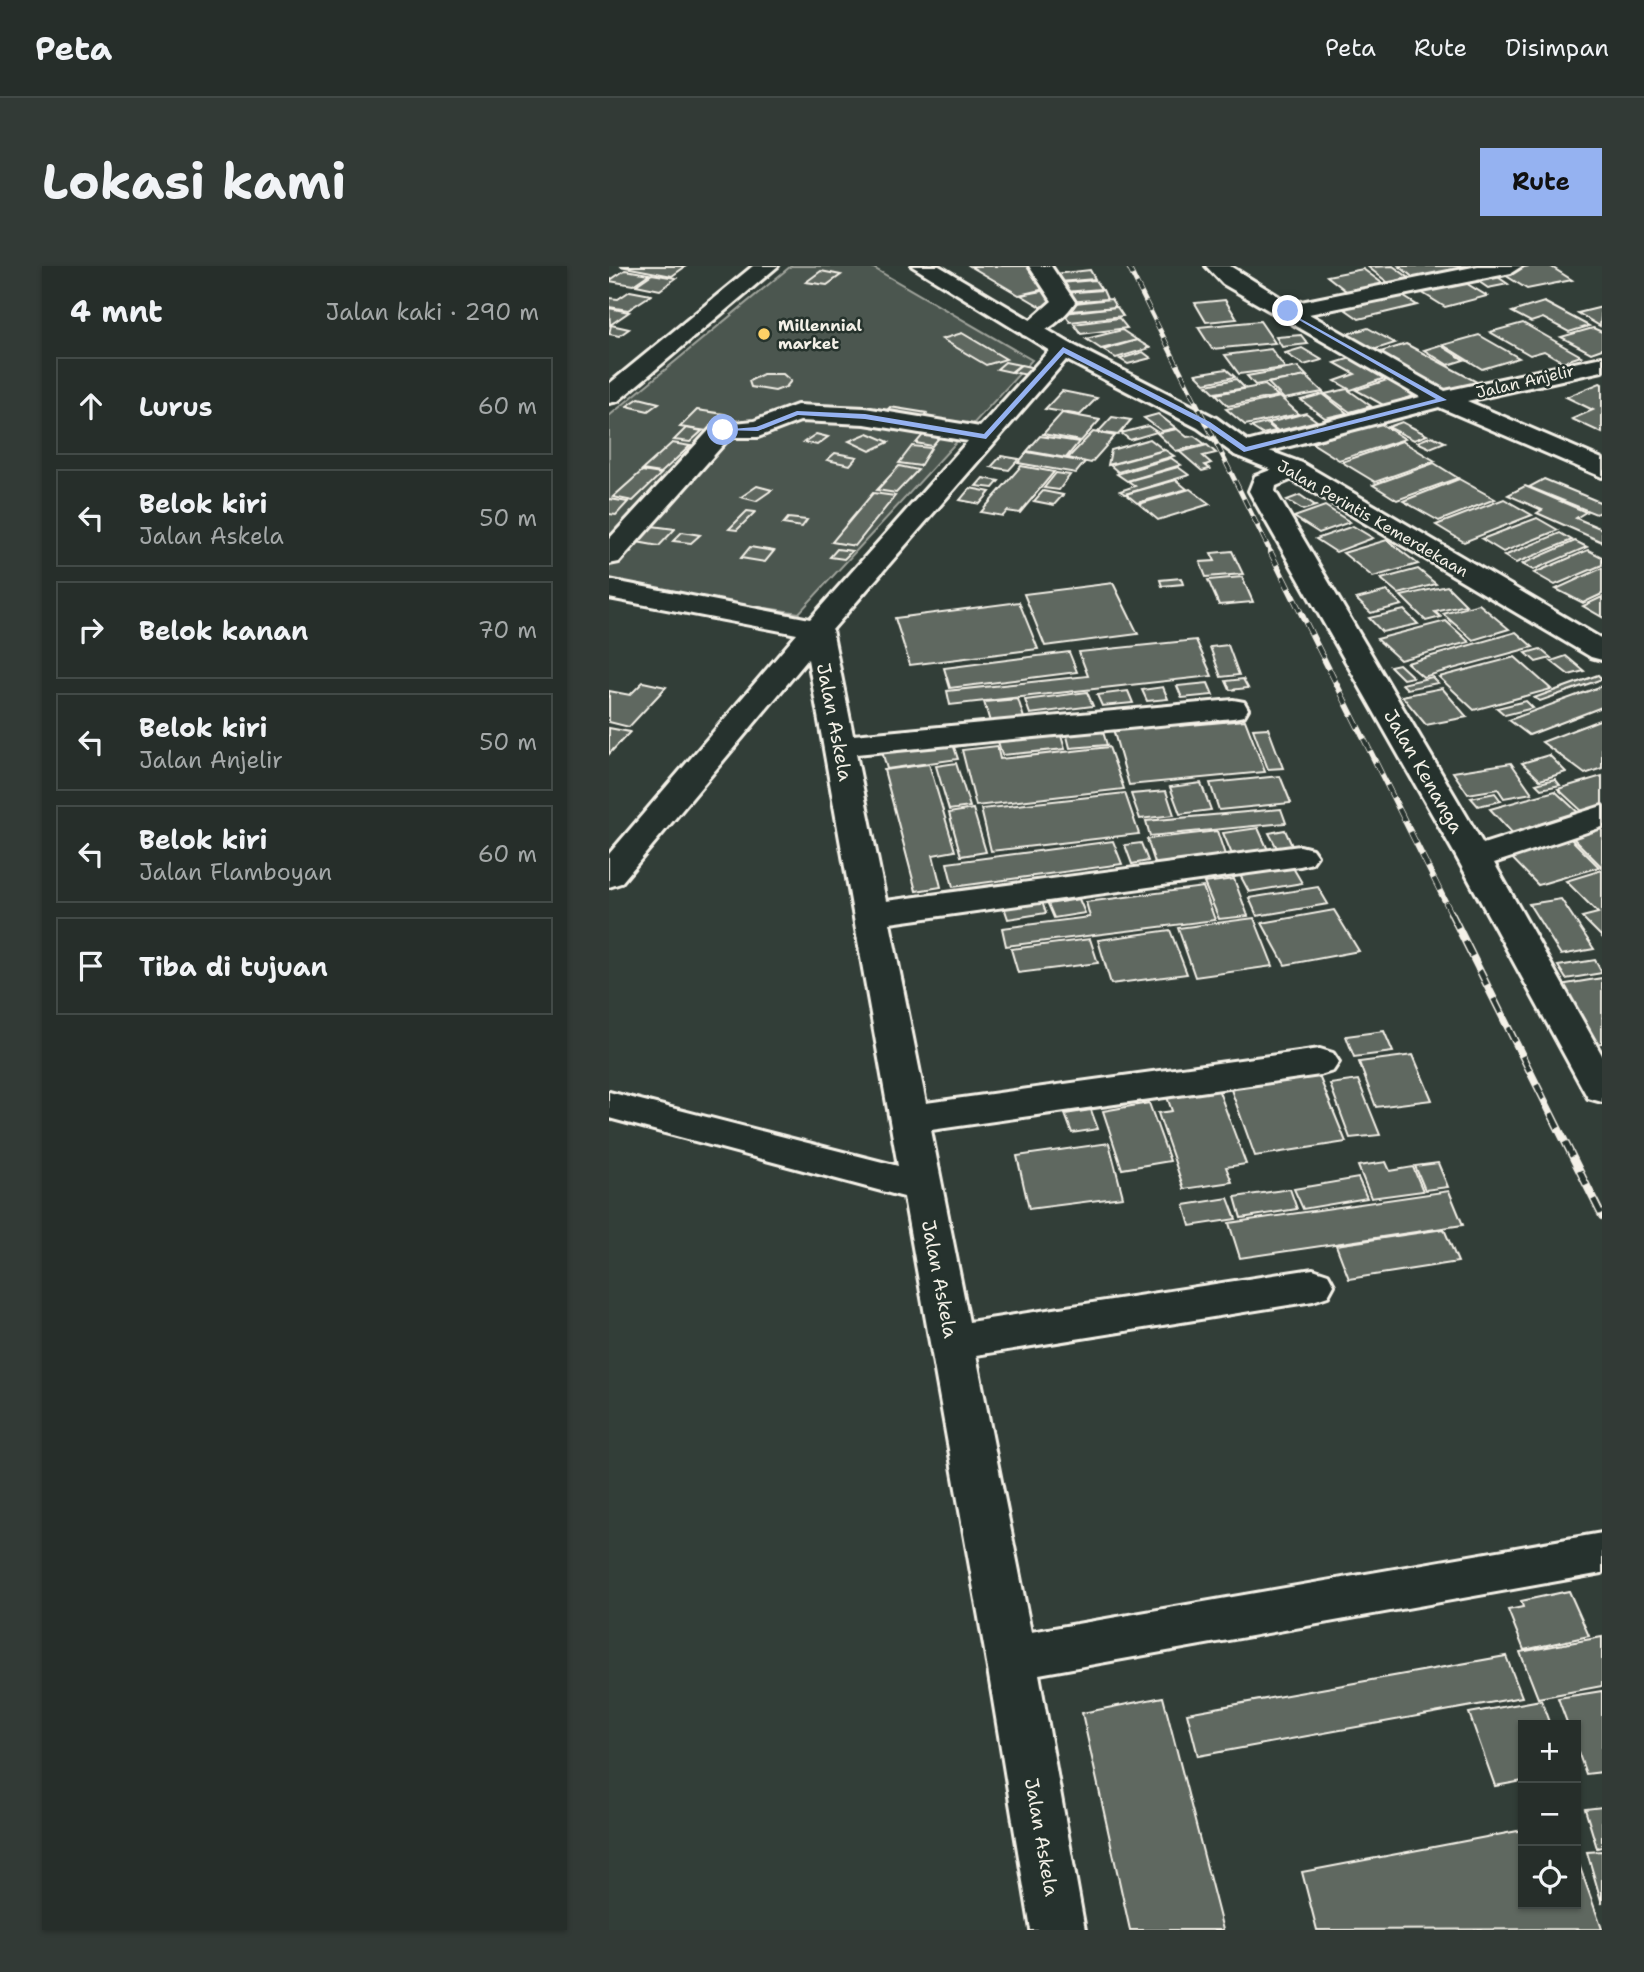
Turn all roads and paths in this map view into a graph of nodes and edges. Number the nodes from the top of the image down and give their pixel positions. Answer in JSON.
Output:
{"nodes":[{"id":1,"x":767,"y":266,"type":"edge"},
{"id":2,"x":923,"y":266,"type":"edge"},
{"id":3,"x":1040,"y":266,"type":"edge"},
{"id":4,"x":1217,"y":266,"type":"edge"},
{"id":5,"x":1497,"y":267,"type":"edge"},
{"id":6,"x":700,"y":292,"type":"dead end"},
{"id":7,"x":1288,"y":311,"type":"junction"},
{"id":8,"x":1031,"y":330,"type":"junction"},
{"id":9,"x":1063,"y":349,"type":"junction"},
{"id":10,"x":1602,"y":364,"type":"edge"},
{"id":11,"x":609,"y":369,"type":"edge"},
{"id":12,"x":609,"y":396,"type":"edge"},
{"id":13,"x":1443,"y":400,"type":"junction"},
{"id":14,"x":986,"y":436,"type":"junction"},
{"id":15,"x":1244,"y":450,"type":"junction"},
{"id":16,"x":1293,"y":469,"type":"junction"},
{"id":17,"x":1602,"y":469,"type":"edge"},
{"id":18,"x":609,"y":556,"type":"edge"},
{"id":19,"x":609,"y":589,"type":"edge"},
{"id":20,"x":817,"y":629,"type":"junction"},
{"id":21,"x":1602,"y":651,"type":"edge"},
{"id":22,"x":1233,"y":709,"type":"dead end"},
{"id":23,"x":839,"y":746,"type":"junction"},
{"id":24,"x":1602,"y":816,"type":"edge"},
{"id":25,"x":1300,"y":856,"type":"dead end"},
{"id":26,"x":1474,"y":858,"type":"junction"},
{"id":27,"x":609,"y":876,"type":"edge"},
{"id":28,"x":873,"y":914,"type":"junction"},
{"id":29,"x":1320,"y":1062,"type":"dead end"},
{"id":30,"x":1602,"y":1089,"type":"edge"},
{"id":31,"x":609,"y":1105,"type":"edge"},
{"id":32,"x":910,"y":1119,"type":"junction"},
{"id":33,"x":922,"y":1187,"type":"junction"},
{"id":34,"x":1313,"y":1284,"type":"dead end"},
{"id":35,"x":951,"y":1342,"type":"junction"},
{"id":36,"x":1602,"y":1553,"type":"edge"},
{"id":37,"x":1011,"y":1657,"type":"junction"},
{"id":38,"x":1058,"y":1930,"type":"edge"}],
"edges":[{"from":1,"to":12,"type":"street"},
{"from":2,"to":8,"type":"street","name":"Jalan Perintis Kemerdekaan"},
{"from":3,"to":8,"type":"street"},
{"from":4,"to":7,"type":"street"},
{"from":5,"to":7,"type":"street"},
{"from":6,"to":11,"type":"street"},
{"from":7,"to":13,"type":"street"},
{"from":8,"to":9,"type":"street","name":"Jalan Perintis Kemerdekaan"},
{"from":9,"to":14,"type":"street","name":"Jalan Askela"},
{"from":9,"to":15,"type":"street","name":"Jalan Perintis Kemerdekaan"},
{"from":10,"to":13,"type":"street","name":"Jalan Anjelir"},
{"from":13,"to":15,"type":"street","name":"Jalan Anjelir"},
{"from":13,"to":17,"type":"street"},
{"from":14,"to":18,"type":"street"},
{"from":14,"to":20,"type":"street","name":"Jalan Askela"},
{"from":15,"to":16,"type":"street","name":"Jalan Perintis Kemerdekaan"},
{"from":16,"to":21,"type":"street","name":"Jalan Perintis Kemerdekaan"},
{"from":16,"to":26,"type":"street","name":"Jalan Kenanga"},
{"from":19,"to":20,"type":"street"},
{"from":20,"to":23,"type":"street","name":"Jalan Askela"},
{"from":20,"to":27,"type":"street","name":"Jalan Askela"},
{"from":22,"to":23,"type":"street"},
{"from":23,"to":28,"type":"street","name":"Jalan Askela"},
{"from":24,"to":26,"type":"street"},
{"from":25,"to":28,"type":"street"},
{"from":26,"to":30,"type":"street","name":"Jalan Kenanga"},
{"from":28,"to":32,"type":"street","name":"Jalan Askela"},
{"from":29,"to":32,"type":"street"},
{"from":31,"to":33,"type":"street"},
{"from":32,"to":33,"type":"street","name":"Jalan Askela"},
{"from":33,"to":35,"type":"street","name":"Jalan Askela"},
{"from":34,"to":35,"type":"street"},
{"from":35,"to":37,"type":"street","name":"Jalan Askela"},
{"from":36,"to":37,"type":"street"},
{"from":37,"to":38,"type":"street","name":"Jalan Askela"}]}
